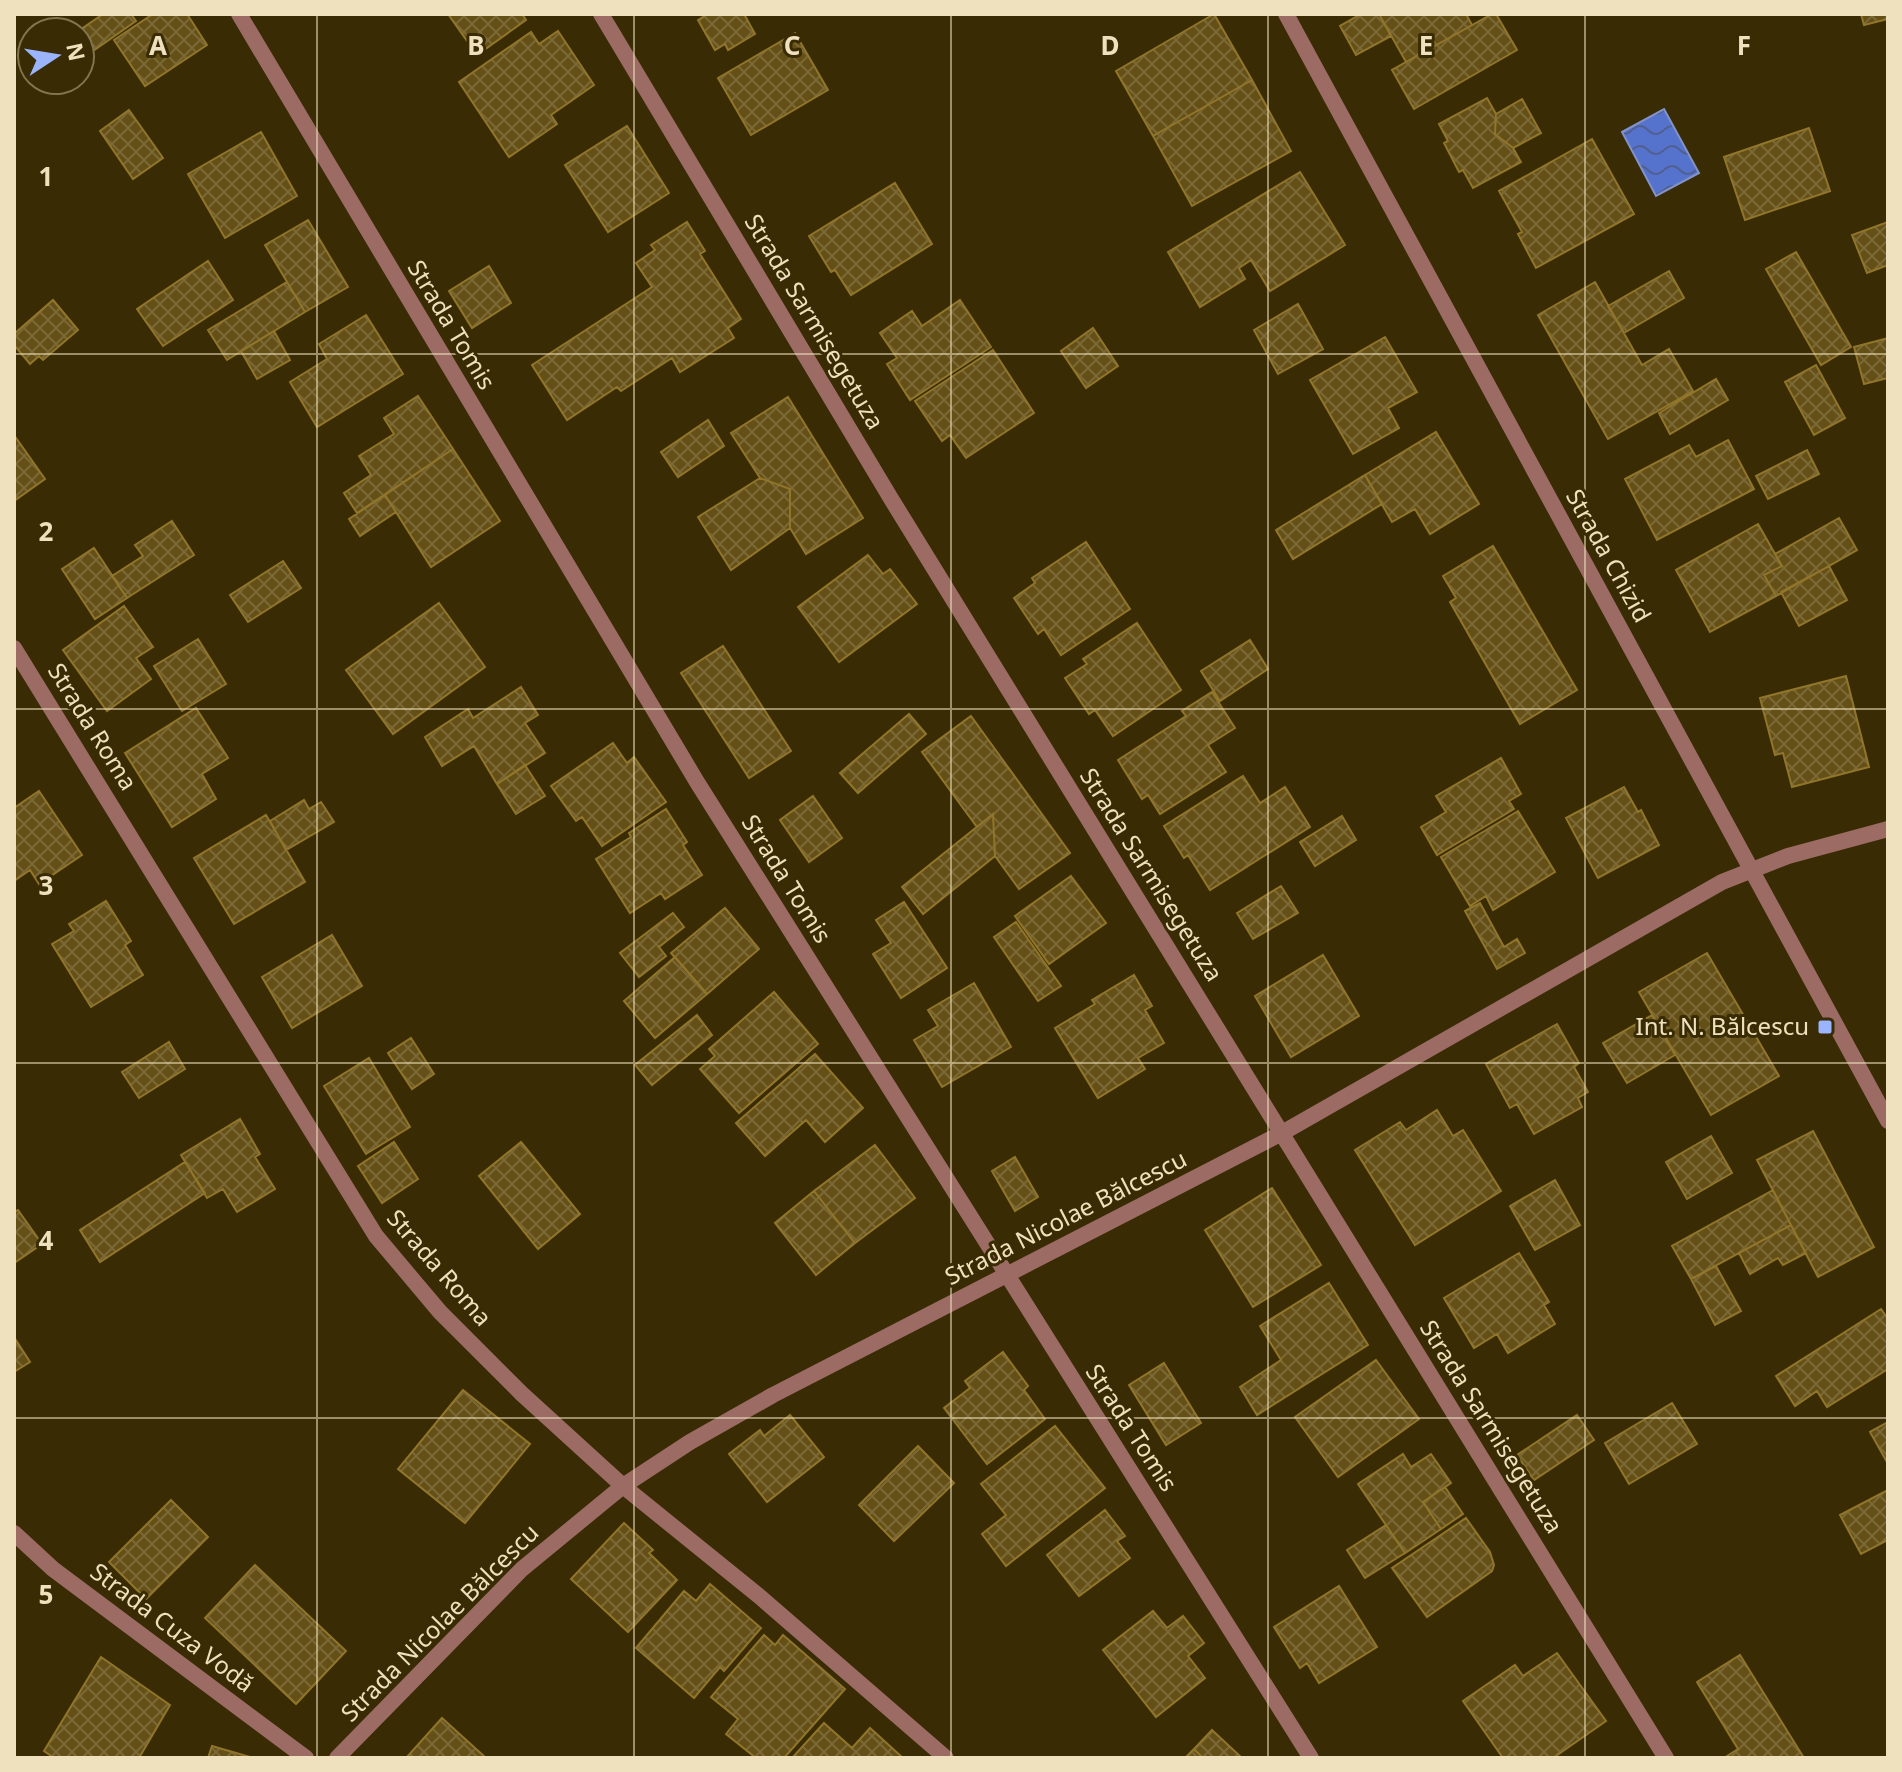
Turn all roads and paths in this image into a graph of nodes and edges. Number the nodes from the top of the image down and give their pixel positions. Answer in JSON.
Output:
{"nodes":[{"id":1,"x":239,"y":14,"type":"edge"},
{"id":2,"x":601,"y":14,"type":"edge"},
{"id":3,"x":1286,"y":14,"type":"edge"},
{"id":4,"x":14,"y":648,"type":"edge"},
{"id":5,"x":1888,"y":829,"type":"edge"},
{"id":6,"x":1752,"y":868,"type":"junction"},
{"id":7,"x":1888,"y":1121,"type":"edge"},
{"id":8,"x":1282,"y":1133,"type":"junction"},
{"id":9,"x":1006,"y":1277,"type":"junction"},
{"id":10,"x":623,"y":1486,"type":"junction"},
{"id":11,"x":14,"y":1533,"type":"edge"},
{"id":12,"x":306,"y":1758,"type":"edge"},
{"id":13,"x":337,"y":1758,"type":"edge"},
{"id":14,"x":946,"y":1758,"type":"edge"},
{"id":15,"x":1311,"y":1758,"type":"edge"},
{"id":16,"x":1666,"y":1758,"type":"edge"}],
"edges":[{"from":1,"to":9,"type":"street","name":"Strada Tomis"},
{"from":2,"to":8,"type":"street","name":"Strada Sarmisegetuza"},
{"from":3,"to":6,"type":"street","name":"Strada Chizid"},
{"from":4,"to":10,"type":"street","name":"Strada Roma"},
{"from":5,"to":6,"type":"street","name":"Strada Nicolae Bălcescu"},
{"from":6,"to":7,"type":"street","name":"Strada Chizid"},
{"from":6,"to":8,"type":"street","name":"Strada Nicolae Bălcescu"},
{"from":8,"to":9,"type":"street","name":"Strada Nicolae Bălcescu"},
{"from":8,"to":16,"type":"street","name":"Strada Sarmisegetuza"},
{"from":9,"to":10,"type":"street","name":"Strada Nicolae Bălcescu"},
{"from":9,"to":15,"type":"street","name":"Strada Tomis"},
{"from":10,"to":13,"type":"street","name":"Strada Nicolae Bălcescu"},
{"from":10,"to":14,"type":"street","name":"Strada Roma"},
{"from":11,"to":12,"type":"street","name":"Strada Cuza Vodă"}]}
